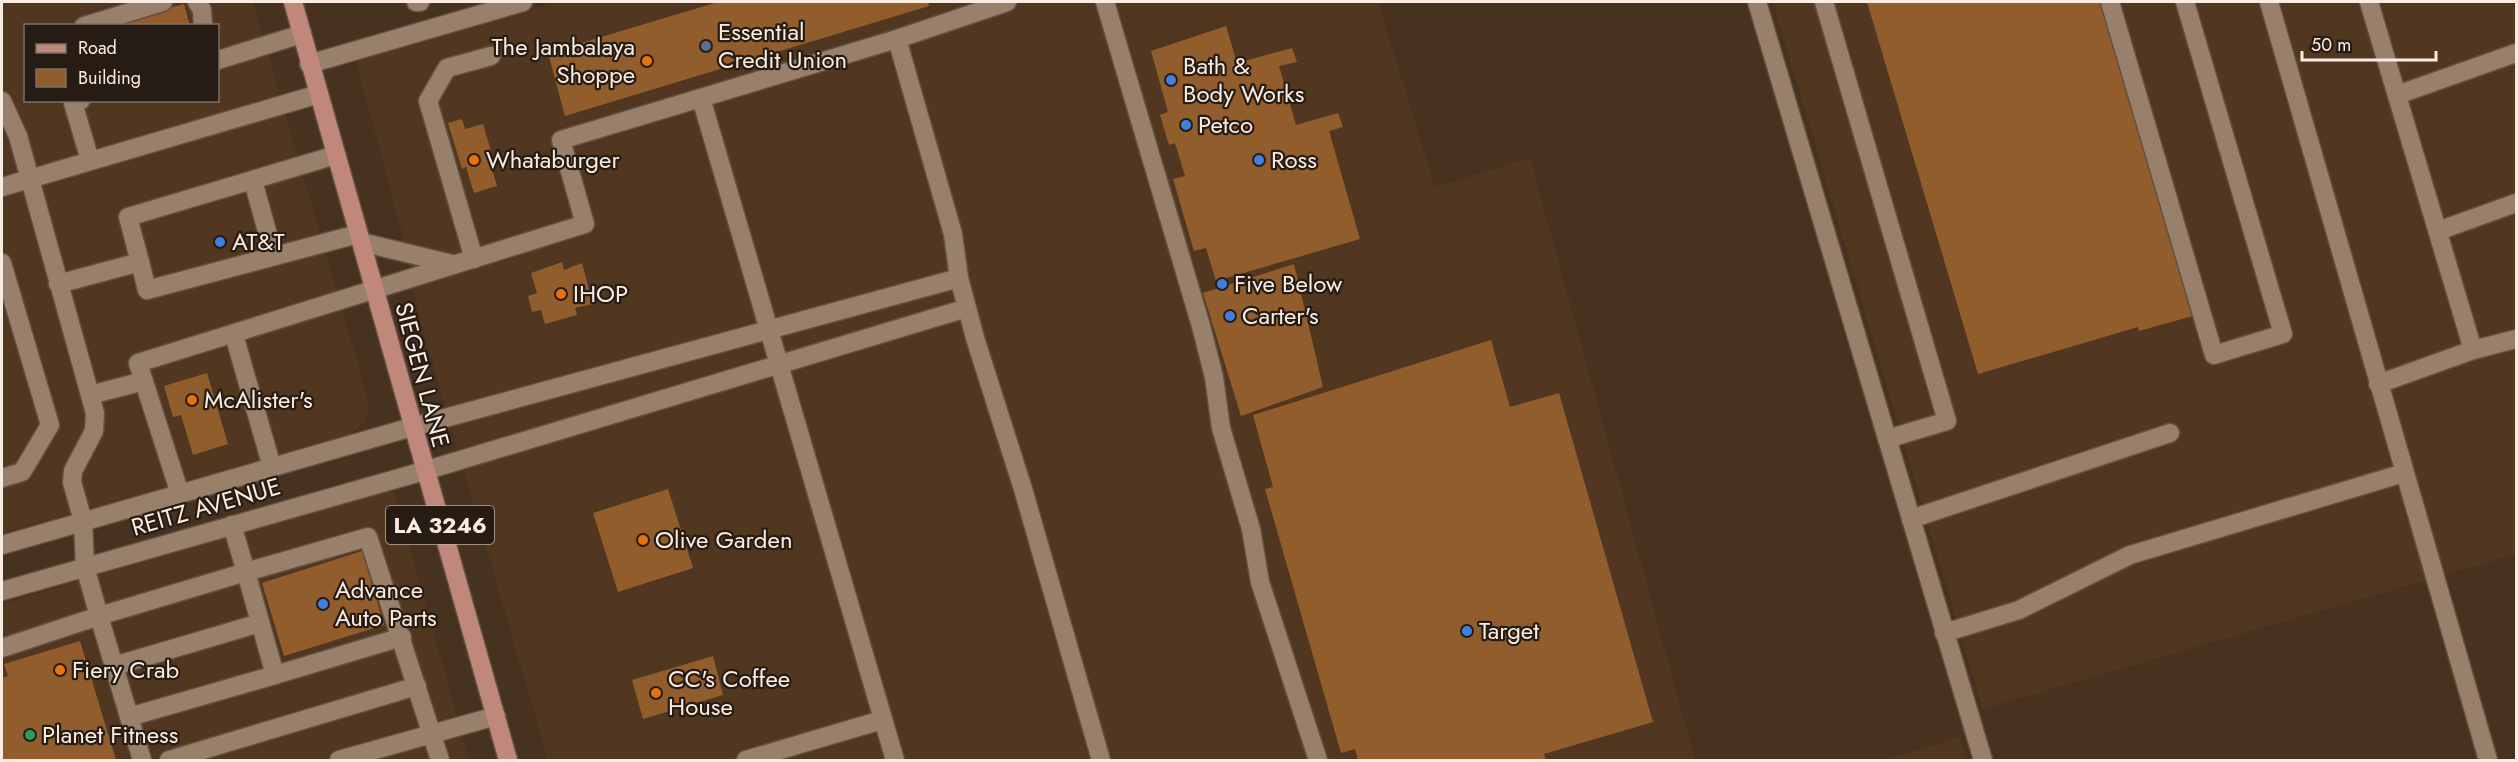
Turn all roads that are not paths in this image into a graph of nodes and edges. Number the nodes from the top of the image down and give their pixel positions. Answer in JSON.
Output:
{"nodes":[{"id":1,"x":163,"y":2,"type":"edge"},
{"id":2,"x":197,"y":2,"type":"edge"},
{"id":3,"x":293,"y":2,"type":"edge"},
{"id":4,"x":523,"y":2,"type":"edge"},
{"id":5,"x":1006,"y":2,"type":"edge"},
{"id":6,"x":1106,"y":2,"type":"edge"},
{"id":7,"x":1757,"y":2,"type":"edge"},
{"id":8,"x":1824,"y":2,"type":"edge"},
{"id":9,"x":2110,"y":2,"type":"edge"},
{"id":10,"x":2186,"y":2,"type":"edge"},
{"id":11,"x":2269,"y":2,"type":"edge"},
{"id":12,"x":2369,"y":2,"type":"edge"},
{"id":13,"x":91,"y":24,"type":"edge"},
{"id":14,"x":203,"y":24,"type":"edge"},
{"id":15,"x":302,"y":34,"type":"junction"},
{"id":16,"x":897,"y":39,"type":"junction"},
{"id":17,"x":2517,"y":54,"type":"edge"},
{"id":18,"x":491,"y":56,"type":"dead end"},
{"id":19,"x":219,"y":60,"type":"edge"},
{"id":20,"x":309,"y":64,"type":"junction"},
{"id":21,"x":319,"y":94,"type":"junction"},
{"id":22,"x":2397,"y":95,"type":"junction"},
{"id":23,"x":701,"y":98,"type":"junction"},
{"id":24,"x":2,"y":101,"type":"edge"},
{"id":25,"x":76,"y":102,"type":"edge"},
{"id":26,"x":336,"y":155,"type":"junction"},
{"id":27,"x":90,"y":160,"type":"junction"},
{"id":28,"x":29,"y":179,"type":"junction"},
{"id":29,"x":253,"y":181,"type":"junction"},
{"id":30,"x":2,"y":187,"type":"edge"},
{"id":31,"x":2517,"y":203,"type":"edge"},
{"id":32,"x":2438,"y":231,"type":"junction"},
{"id":33,"x":360,"y":238,"type":"junction"},
{"id":34,"x":274,"y":256,"type":"junction"},
{"id":35,"x":474,"y":259,"type":"junction"},
{"id":36,"x":140,"y":262,"type":"junction"},
{"id":37,"x":2,"y":263,"type":"edge"},
{"id":38,"x":452,"y":264,"type":"junction"},
{"id":39,"x":959,"y":278,"type":"junction"},
{"id":40,"x":58,"y":284,"type":"junction"},
{"id":41,"x":374,"y":290,"type":"junction"},
{"id":42,"x":967,"y":308,"type":"junction"},
{"id":43,"x":769,"y":328,"type":"junction"},
{"id":44,"x":234,"y":335,"type":"junction"},
{"id":45,"x":2517,"y":339,"type":"edge"},
{"id":46,"x":2473,"y":350,"type":"junction"},
{"id":47,"x":779,"y":363,"type":"junction"},
{"id":48,"x":144,"y":381,"type":"junction"},
{"id":49,"x":2378,"y":384,"type":"junction"},
{"id":50,"x":90,"y":395,"type":"junction"},
{"id":51,"x":412,"y":427,"type":"junction"},
{"id":52,"x":2170,"y":433,"type":"dead end"},
{"id":53,"x":1887,"y":439,"type":"junction"},
{"id":54,"x":272,"y":467,"type":"junction"},
{"id":55,"x":424,"y":471,"type":"junction"},
{"id":56,"x":2404,"y":473,"type":"junction"},
{"id":57,"x":2,"y":478,"type":"edge"},
{"id":58,"x":180,"y":494,"type":"junction"},
{"id":59,"x":1911,"y":519,"type":"junction"},
{"id":60,"x":83,"y":521,"type":"junction"},
{"id":61,"x":232,"y":525,"type":"junction"},
{"id":62,"x":2,"y":545,"type":"edge"},
{"id":63,"x":85,"y":567,"type":"junction"},
{"id":64,"x":246,"y":572,"type":"junction"},
{"id":65,"x":2,"y":591,"type":"edge"},
{"id":66,"x":99,"y":616,"type":"junction"},
{"id":67,"x":260,"y":623,"type":"junction"},
{"id":68,"x":1944,"y":633,"type":"junction"},
{"id":69,"x":402,"y":638,"type":"junction"},
{"id":70,"x":2,"y":648,"type":"edge"},
{"id":71,"x":114,"y":666,"type":"junction"},
{"id":72,"x":274,"y":675,"type":"junction"},
{"id":73,"x":417,"y":686,"type":"junction"},
{"id":74,"x":496,"y":716,"type":"junction"},
{"id":75,"x":129,"y":717,"type":"junction"},
{"id":76,"x":882,"y":720,"type":"junction"},
{"id":77,"x":433,"y":736,"type":"junction"},
{"id":78,"x":142,"y":760,"type":"edge"},
{"id":79,"x":169,"y":760,"type":"edge"},
{"id":80,"x":339,"y":760,"type":"edge"},
{"id":81,"x":440,"y":760,"type":"edge"},
{"id":82,"x":508,"y":760,"type":"edge"},
{"id":83,"x":746,"y":760,"type":"edge"},
{"id":84,"x":895,"y":760,"type":"edge"},
{"id":85,"x":1101,"y":760,"type":"edge"},
{"id":86,"x":1318,"y":760,"type":"edge"},
{"id":87,"x":1980,"y":760,"type":"edge"},
{"id":88,"x":2488,"y":760,"type":"edge"}],
"edges":[{"from":1,"to":13,"type":"street"},
{"from":2,"to":14,"type":"street"},
{"from":3,"to":15,"type":"main road","name":"SIEGEN LANE","number":"LA 3246"},
{"from":4,"to":20,"type":"street"},
{"from":5,"to":16,"type":"street"},
{"from":6,"to":86,"type":"street"},
{"from":7,"to":53,"type":"street"},
{"from":8,"to":53,"type":"street"},
{"from":9,"to":10,"type":"street"},
{"from":11,"to":49,"type":"street"},
{"from":12,"to":22,"type":"street"},
{"from":15,"to":19,"type":"street"},
{"from":15,"to":20,"type":"main road","name":"SIEGEN LANE","number":"LA 3246"},
{"from":16,"to":23,"type":"street"},
{"from":16,"to":39,"type":"street"},
{"from":17,"to":22,"type":"street"},
{"from":18,"to":35,"type":"street"},
{"from":20,"to":21,"type":"main road","name":"SIEGEN LANE","number":"LA 3246"},
{"from":21,"to":26,"type":"main road","name":"SIEGEN LANE","number":"LA 3246"},
{"from":21,"to":27,"type":"street"},
{"from":22,"to":32,"type":"street"},
{"from":23,"to":35,"type":"street"},
{"from":23,"to":43,"type":"street"},
{"from":24,"to":28,"type":"street"},
{"from":25,"to":27,"type":"street"},
{"from":26,"to":29,"type":"street"},
{"from":26,"to":33,"type":"main road","name":"SIEGEN LANE","number":"LA 3246"},
{"from":27,"to":28,"type":"street"},
{"from":28,"to":30,"type":"street"},
{"from":28,"to":40,"type":"street"},
{"from":29,"to":34,"type":"street"},
{"from":29,"to":36,"type":"street"},
{"from":31,"to":32,"type":"street"},
{"from":32,"to":46,"type":"street"},
{"from":33,"to":34,"type":"street"},
{"from":33,"to":38,"type":"street"},
{"from":33,"to":41,"type":"main road","name":"SIEGEN LANE","number":"LA 3246"},
{"from":34,"to":36,"type":"street"},
{"from":35,"to":38,"type":"street"},
{"from":36,"to":40,"type":"street"},
{"from":37,"to":57,"type":"street"},
{"from":38,"to":41,"type":"street"},
{"from":39,"to":42,"type":"street"},
{"from":39,"to":43,"type":"street","name":"REITZ AVENUE"},
{"from":40,"to":50,"type":"street"},
{"from":41,"to":44,"type":"street"},
{"from":41,"to":51,"type":"main road","name":"SIEGEN LANE","number":"LA 3246"},
{"from":42,"to":47,"type":"street","name":"REITZ AVENUE"},
{"from":42,"to":85,"type":"street"},
{"from":43,"to":47,"type":"street"},
{"from":43,"to":51,"type":"street","name":"REITZ AVENUE"},
{"from":44,"to":48,"type":"street"},
{"from":44,"to":54,"type":"street"},
{"from":45,"to":46,"type":"street"},
{"from":46,"to":49,"type":"street"},
{"from":47,"to":55,"type":"street","name":"REITZ AVENUE"},
{"from":47,"to":76,"type":"street"},
{"from":48,"to":50,"type":"street"},
{"from":48,"to":58,"type":"street"},
{"from":49,"to":56,"type":"street"},
{"from":50,"to":60,"type":"street"},
{"from":51,"to":54,"type":"street","name":"REITZ AVENUE"},
{"from":51,"to":55,"type":"main road","name":"SIEGEN LANE","number":"LA 3246"},
{"from":52,"to":59,"type":"street"},
{"from":53,"to":59,"type":"street"},
{"from":54,"to":58,"type":"street","name":"REITZ AVENUE"},
{"from":55,"to":61,"type":"street","name":"REITZ AVENUE"},
{"from":55,"to":74,"type":"main road","name":"SIEGEN LANE","number":"LA 3246"},
{"from":56,"to":68,"type":"street"},
{"from":56,"to":88,"type":"street"},
{"from":58,"to":60,"type":"street","name":"REITZ AVENUE"},
{"from":59,"to":68,"type":"street"},
{"from":60,"to":62,"type":"street","name":"REITZ AVENUE"},
{"from":60,"to":63,"type":"street"},
{"from":61,"to":63,"type":"street","name":"REITZ AVENUE"},
{"from":61,"to":64,"type":"street"},
{"from":63,"to":65,"type":"street","name":"REITZ AVENUE"},
{"from":63,"to":66,"type":"street"},
{"from":64,"to":66,"type":"street"},
{"from":64,"to":67,"type":"street"},
{"from":64,"to":69,"type":"street"},
{"from":66,"to":70,"type":"street"},
{"from":66,"to":71,"type":"street"},
{"from":67,"to":71,"type":"street"},
{"from":67,"to":72,"type":"street"},
{"from":68,"to":87,"type":"street"},
{"from":69,"to":72,"type":"street"},
{"from":69,"to":73,"type":"street"},
{"from":71,"to":75,"type":"street"},
{"from":72,"to":75,"type":"street"},
{"from":73,"to":77,"type":"street"},
{"from":73,"to":79,"type":"street"},
{"from":74,"to":77,"type":"street"},
{"from":74,"to":82,"type":"main road","name":"SIEGEN LANE","number":"LA 3246"},
{"from":75,"to":78,"type":"street"},
{"from":76,"to":83,"type":"street"},
{"from":76,"to":84,"type":"street"},
{"from":77,"to":80,"type":"street"},
{"from":77,"to":81,"type":"street"}]}
